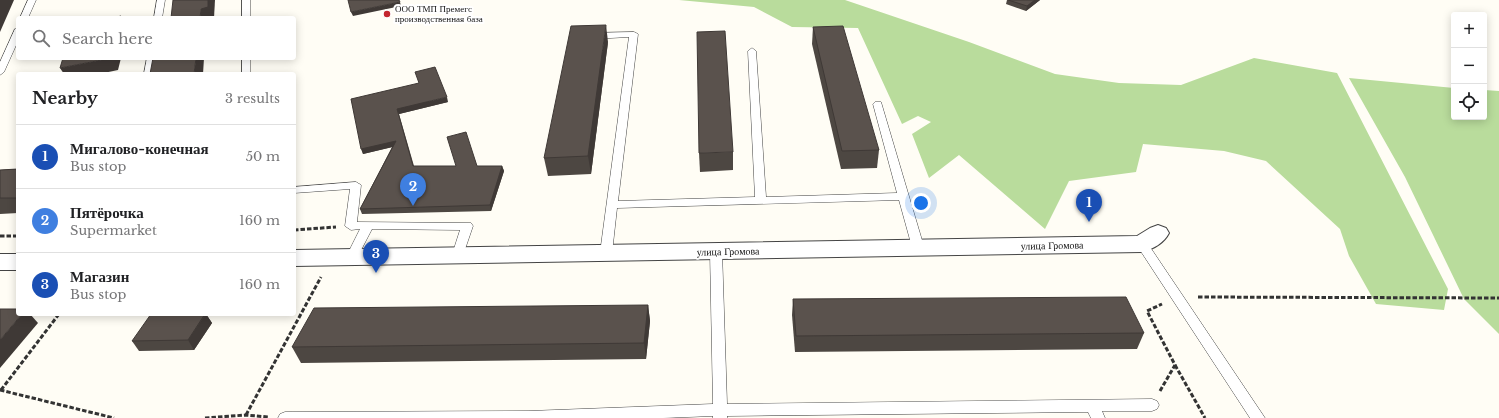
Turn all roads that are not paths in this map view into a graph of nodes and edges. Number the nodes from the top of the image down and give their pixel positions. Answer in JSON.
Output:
{"nodes":[{"id":1,"x":32,"y":0,"type":"edge"},
{"id":2,"x":161,"y":0,"type":"edge"},
{"id":3,"x":246,"y":0,"type":"edge"},
{"id":4,"x":25,"y":16,"type":"edge"},
{"id":5,"x":158,"y":16,"type":"edge"},
{"id":6,"x":246,"y":16,"type":"edge"},
{"id":7,"x":16,"y":35,"type":"edge"},
{"id":8,"x":588,"y":36,"type":"edge"},
{"id":9,"x":752,"y":51,"type":"dead end"},
{"id":10,"x":4,"y":53,"type":"edge"},
{"id":11,"x":151,"y":60,"type":"edge"},
{"id":12,"x":246,"y":60,"type":"edge"},
{"id":13,"x":0,"y":72,"type":"edge"},
{"id":14,"x":148,"y":72,"type":"edge"},
{"id":15,"x":246,"y":72,"type":"edge"},
{"id":16,"x":878,"y":104,"type":"dead end"},
{"id":17,"x":296,"y":190,"type":"edge"},
{"id":18,"x":903,"y":196,"type":"junction"},
{"id":19,"x":761,"y":200,"type":"junction"},
{"id":20,"x":613,"y":204,"type":"junction"},
{"id":21,"x":368,"y":226,"type":"junction"},
{"id":22,"x":1150,"y":238,"type":"joint"},
{"id":23,"x":918,"y":247,"type":"junction"},
{"id":24,"x":716,"y":251,"type":"junction"},
{"id":25,"x":606,"y":253,"type":"junction"},
{"id":26,"x":458,"y":255,"type":"junction"},
{"id":27,"x":342,"y":257,"type":"junction"},
{"id":28,"x":296,"y":258,"type":"edge"},
{"id":29,"x":0,"y":262,"type":"edge"},
{"id":30,"x":16,"y":262,"type":"edge"},
{"id":31,"x":1152,"y":405,"type":"road end"},
{"id":32,"x":890,"y":412,"type":"edge"},
{"id":33,"x":1096,"y":412,"type":"edge"},
{"id":34,"x":720,"y":414,"type":"edge"},
{"id":35,"x":354,"y":417,"type":"edge"},
{"id":36,"x":529,"y":417,"type":"edge"},
{"id":37,"x":285,"y":418,"type":"edge"},
{"id":38,"x":1258,"y":418,"type":"edge"}],
"edges":[{"from":1,"to":4,"type":"lane"},
{"from":2,"to":5,"type":"lane"},
{"from":3,"to":6,"type":"lane"},
{"from":7,"to":10,"type":"lane"},
{"from":8,"to":20,"type":"lane"},
{"from":9,"to":19,"type":"lane"},
{"from":10,"to":13,"type":"lane"},
{"from":11,"to":14,"type":"lane"},
{"from":12,"to":15,"type":"lane"},
{"from":16,"to":18,"type":"lane"},
{"from":17,"to":21,"type":"lane"},
{"from":18,"to":19,"type":"lane"},
{"from":18,"to":23,"type":"lane"},
{"from":19,"to":20,"type":"lane"},
{"from":20,"to":25,"type":"lane"},
{"from":21,"to":26,"type":"lane"},
{"from":21,"to":27,"type":"lane"},
{"from":22,"to":23,"type":"street","name":"улица Громова"},
{"from":22,"to":38,"type":"lane"},
{"from":23,"to":24,"type":"street","name":"улица Громова"},
{"from":24,"to":25,"type":"street","name":"улица Громова"},
{"from":24,"to":34,"type":"lane"},
{"from":25,"to":26,"type":"street","name":"улица Громова"},
{"from":26,"to":27,"type":"street","name":"улица Громова"},
{"from":27,"to":28,"type":"street","name":"улица Громова"},
{"from":29,"to":30,"type":"street"},
{"from":31,"to":33,"type":"lane"},
{"from":32,"to":33,"type":"lane"},
{"from":32,"to":34,"type":"lane"},
{"from":34,"to":36,"type":"lane"},
{"from":35,"to":36,"type":"lane"},
{"from":35,"to":37,"type":"lane"}]}
